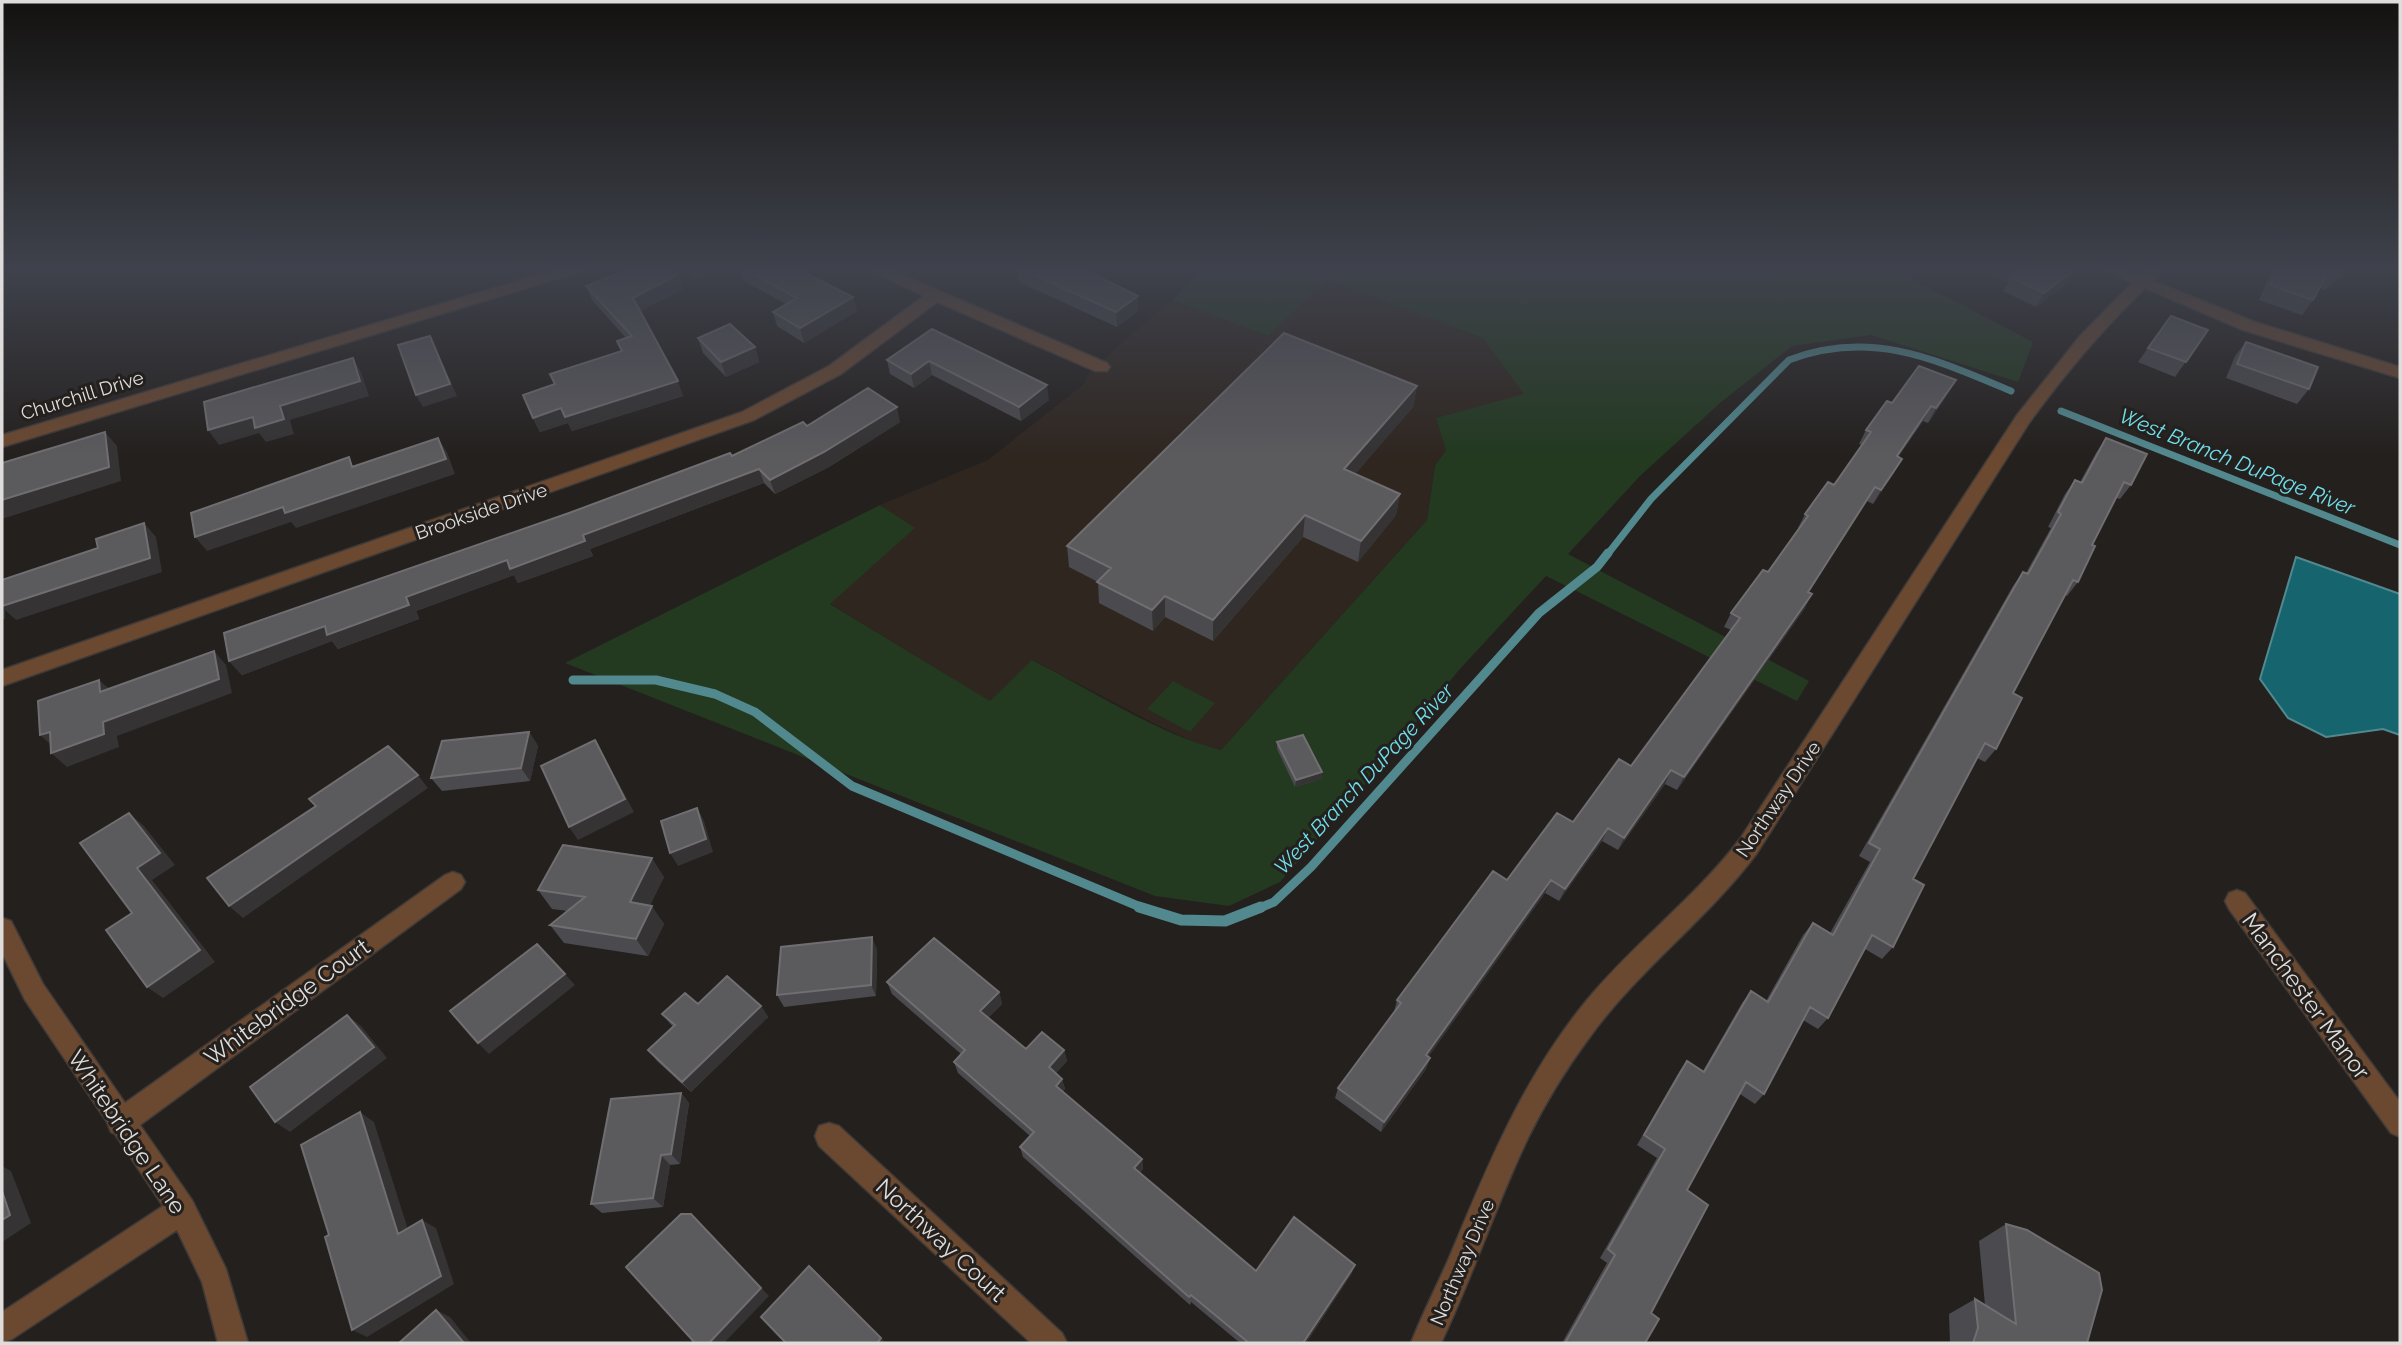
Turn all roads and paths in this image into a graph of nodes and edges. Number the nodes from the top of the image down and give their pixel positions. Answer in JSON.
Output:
{"nodes":[{"id":1,"x":368,"y":331,"type":"edge"},
{"id":2,"x":888,"y":331,"type":"edge"},
{"id":3,"x":1018,"y":331,"type":"edge"},
{"id":4,"x":2094,"y":331,"type":"edge"},
{"id":5,"x":2264,"y":331,"type":"edge"},
{"id":6,"x":1101,"y":367,"type":"dead end"},
{"id":7,"x":2400,"y":373,"type":"edge"},
{"id":8,"x":2,"y":441,"type":"edge"},
{"id":9,"x":2,"y":678,"type":"edge"},
{"id":10,"x":453,"y":882,"type":"dead end"},
{"id":11,"x":2237,"y":901,"type":"dead end"},
{"id":12,"x":2,"y":929,"type":"edge"},
{"id":13,"x":120,"y":1123,"type":"junction"},
{"id":14,"x":2400,"y":1124,"type":"edge"},
{"id":15,"x":829,"y":1136,"type":"dead end"},
{"id":16,"x":182,"y":1210,"type":"junction"},
{"id":17,"x":2,"y":1329,"type":"edge"},
{"id":18,"x":233,"y":1343,"type":"edge"},
{"id":19,"x":1052,"y":1343,"type":"edge"},
{"id":20,"x":1426,"y":1343,"type":"edge"}],
"edges":[{"from":1,"to":8,"type":"street","name":"Churchill Drive"},
{"from":2,"to":9,"type":"street","name":"Brookside Drive"},
{"from":3,"to":6,"type":"street"},
{"from":4,"to":20,"type":"street","name":"Northway Drive"},
{"from":5,"to":7,"type":"street"},
{"from":10,"to":13,"type":"street","name":"Whitebridge Court"},
{"from":11,"to":14,"type":"street","name":"Manchester Manor"},
{"from":12,"to":13,"type":"street","name":"Whitebridge Lane"},
{"from":13,"to":16,"type":"street","name":"Whitebridge Lane"},
{"from":15,"to":19,"type":"street","name":"Northway Court"},
{"from":16,"to":17,"type":"street"},
{"from":16,"to":18,"type":"street","name":"Whitebridge Lane"}]}
